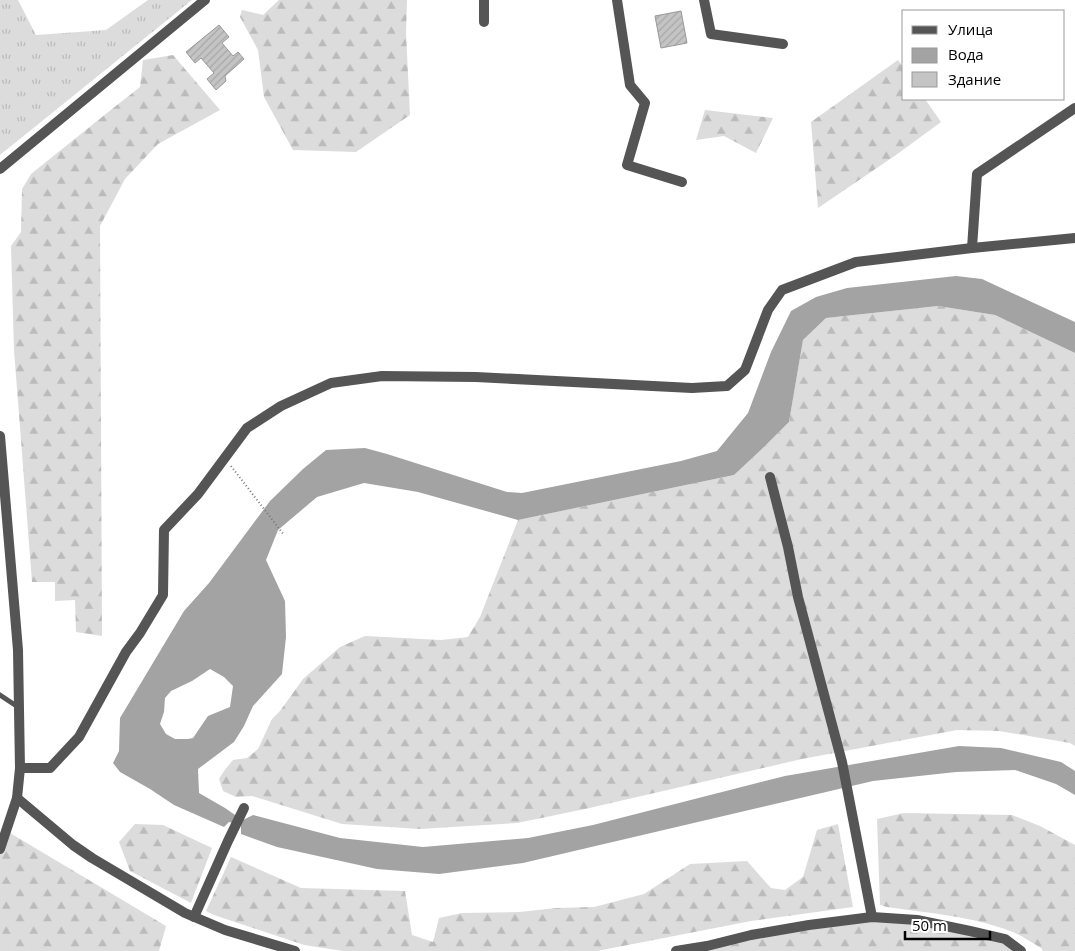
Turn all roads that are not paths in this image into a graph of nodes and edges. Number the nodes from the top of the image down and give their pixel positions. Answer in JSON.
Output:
{"nodes":[{"id":1,"x":205,"y":0,"type":"edge"},
{"id":2,"x":484,"y":0,"type":"edge"},
{"id":3,"x":617,"y":0,"type":"edge"},
{"id":4,"x":704,"y":0,"type":"edge"},
{"id":5,"x":484,"y":22,"type":"dead end"},
{"id":6,"x":783,"y":44,"type":"dead end"},
{"id":7,"x":1075,"y":108,"type":"edge"},
{"id":8,"x":0,"y":169,"type":"edge"},
{"id":9,"x":682,"y":182,"type":"dead end"},
{"id":10,"x":1075,"y":238,"type":"edge"},
{"id":11,"x":972,"y":248,"type":"junction"},
{"id":12,"x":0,"y":436,"type":"edge"},
{"id":13,"x":770,"y":477,"type":"dead end"},
{"id":14,"x":0,"y":695,"type":"edge"},
{"id":15,"x":20,"y":709,"type":"junction"},
{"id":16,"x":20,"y":768,"type":"junction"},
{"id":17,"x":17,"y":798,"type":"junction"},
{"id":18,"x":244,"y":808,"type":"dead end"},
{"id":19,"x":0,"y":849,"type":"edge"},
{"id":20,"x":194,"y":917,"type":"junction"},
{"id":21,"x":872,"y":917,"type":"junction"},
{"id":22,"x":295,"y":951,"type":"edge"},
{"id":23,"x":676,"y":951,"type":"edge"},
{"id":24,"x":1021,"y":951,"type":"edge"}],
"edges":[{"from":1,"to":8,"type":"street"},
{"from":2,"to":5,"type":"street"},
{"from":3,"to":9,"type":"street"},
{"from":4,"to":6,"type":"street"},
{"from":7,"to":11,"type":"street"},
{"from":10,"to":11,"type":"street"},
{"from":11,"to":16,"type":"street"},
{"from":12,"to":15,"type":"street"},
{"from":13,"to":21,"type":"street"},
{"from":14,"to":15,"type":"lane"},
{"from":15,"to":16,"type":"street"},
{"from":16,"to":17,"type":"street"},
{"from":17,"to":19,"type":"street"},
{"from":17,"to":20,"type":"street"},
{"from":18,"to":20,"type":"street"},
{"from":20,"to":22,"type":"street"},
{"from":21,"to":23,"type":"street"},
{"from":21,"to":24,"type":"street"}]}
